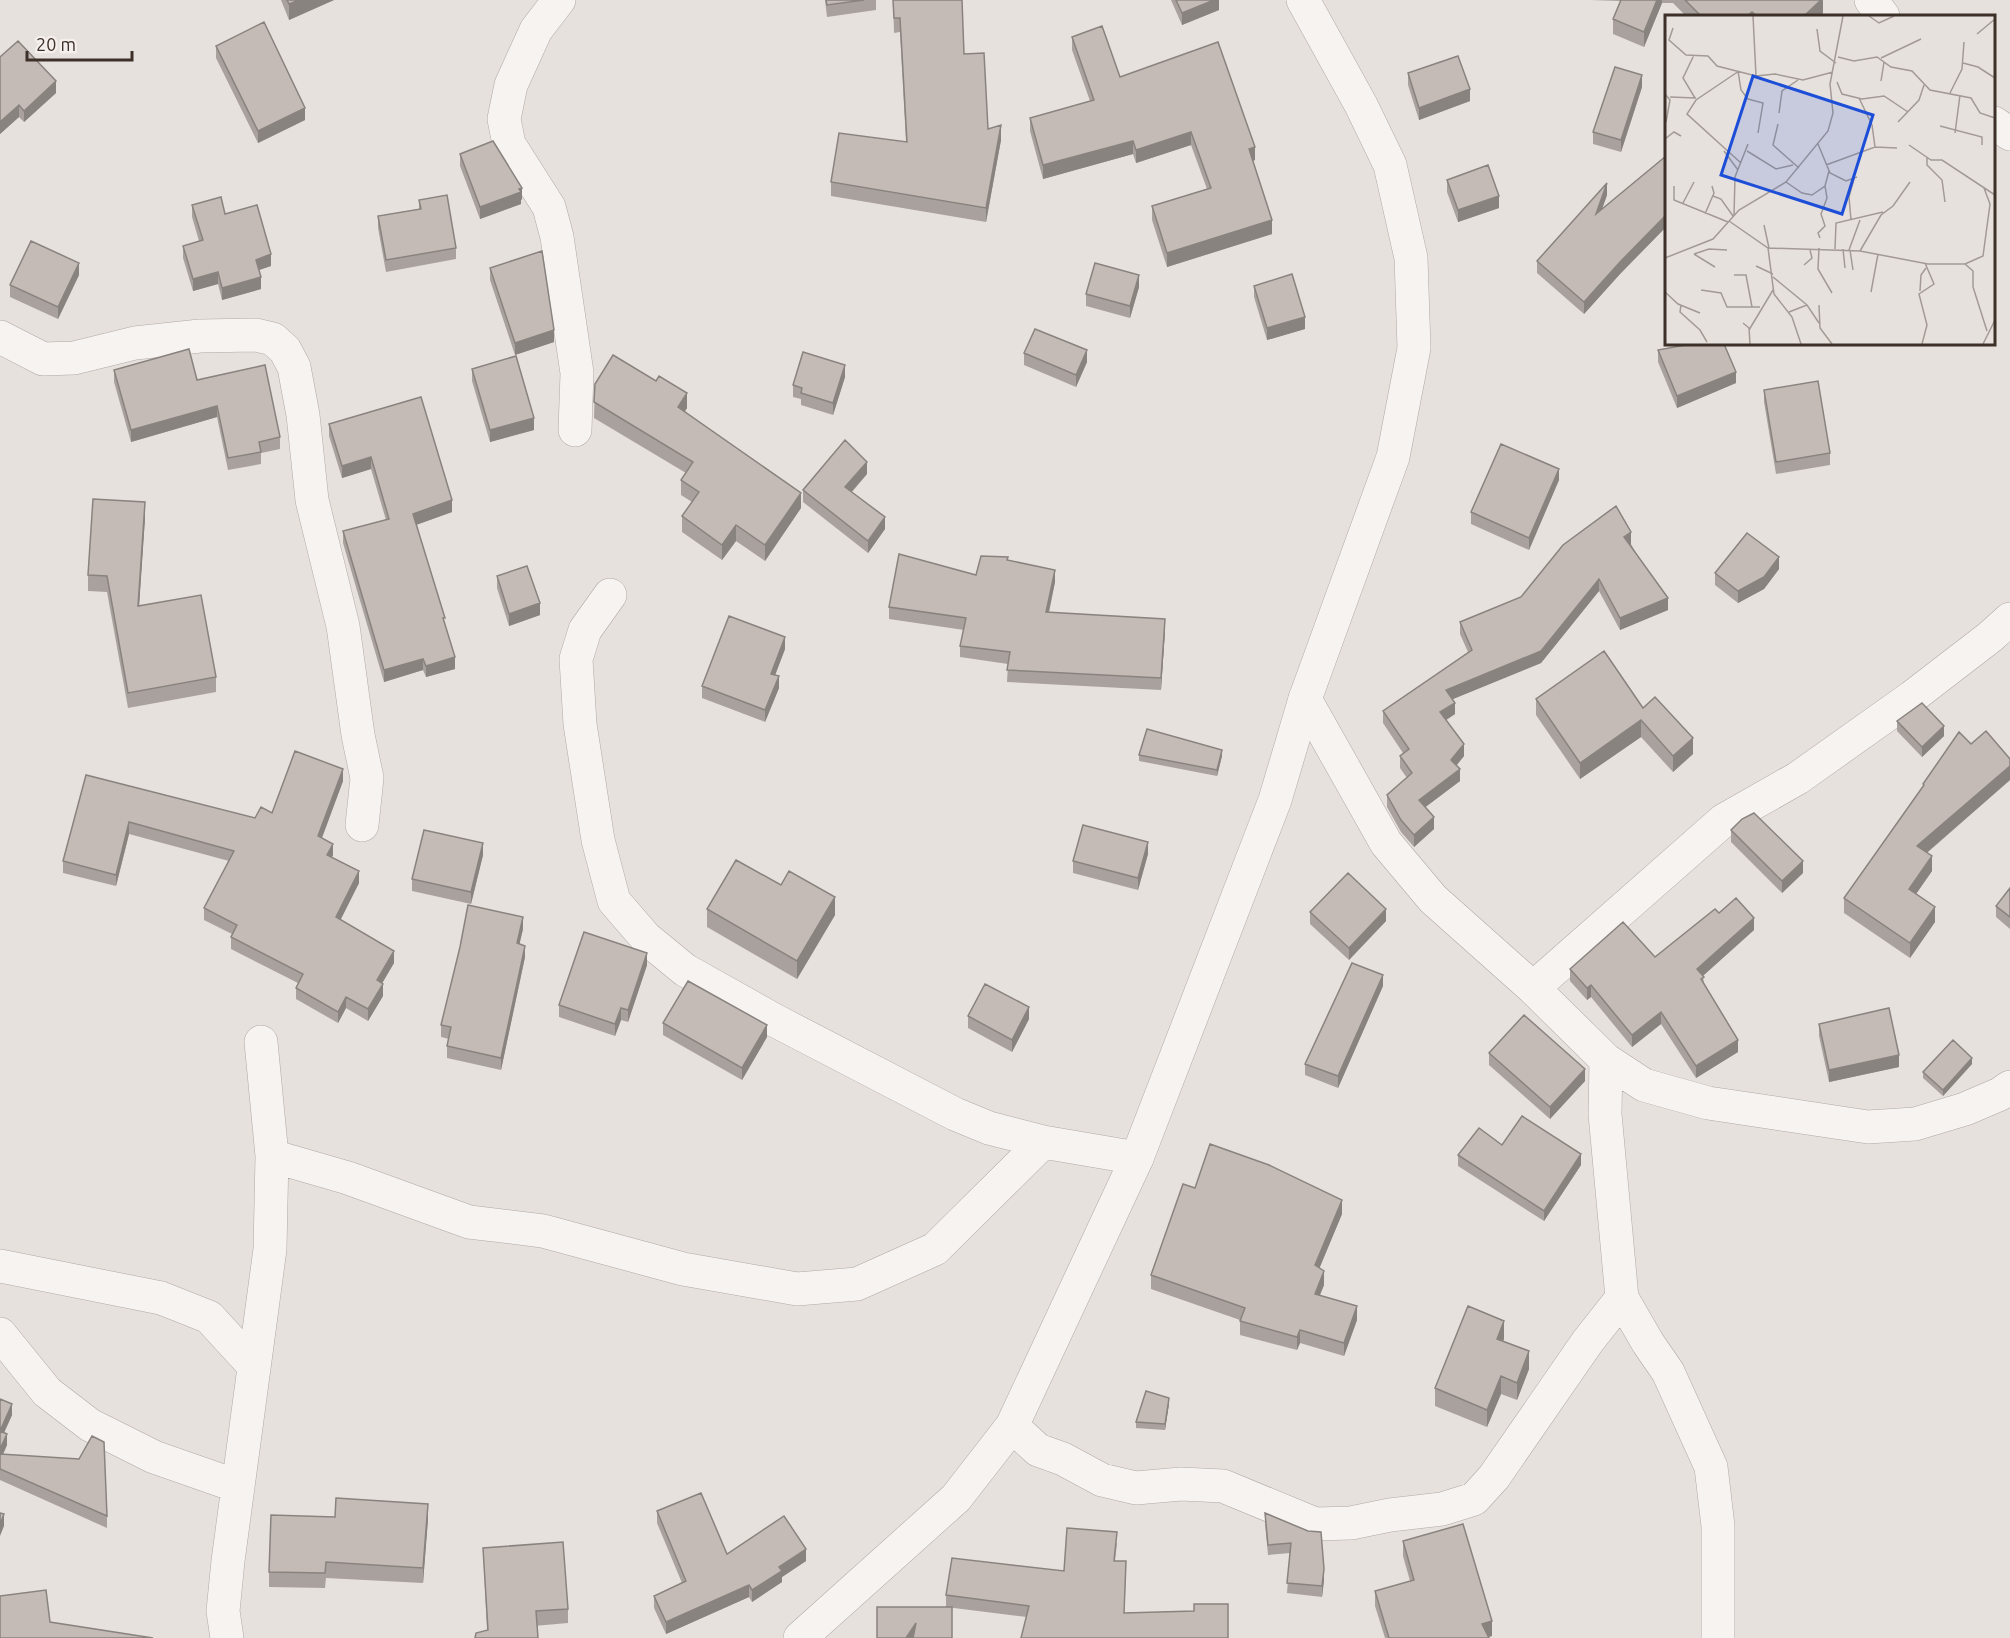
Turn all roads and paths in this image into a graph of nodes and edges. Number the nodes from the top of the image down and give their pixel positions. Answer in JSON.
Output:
{"nodes":[{"id":1,"x":559,"y":0,"type":"edge"},
{"id":2,"x":1303,"y":0,"type":"edge"},
{"id":3,"x":1871,"y":0,"type":"edge"},
{"id":4,"x":1882,"y":15,"type":"edge"},
{"id":5,"x":1995,"y":124,"type":"edge"},
{"id":6,"x":2010,"y":134,"type":"edge"},
{"id":7,"x":0,"y":337,"type":"edge"},
{"id":8,"x":575,"y":430,"type":"dead end"},
{"id":9,"x":610,"y":595,"type":"dead end"},
{"id":10,"x":2010,"y":619,"type":"edge"},
{"id":11,"x":1305,"y":699,"type":"junction"},
{"id":12,"x":362,"y":825,"type":"dead end"},
{"id":13,"x":1533,"y":988,"type":"junction"},
{"id":14,"x":261,"y":1042,"type":"dead end"},
{"id":15,"x":1606,"y":1060,"type":"junction"},
{"id":16,"x":2010,"y":1088,"type":"edge"},
{"id":17,"x":1043,"y":1142,"type":"junction"},
{"id":18,"x":272,"y":1156,"type":"junction"},
{"id":19,"x":1137,"y":1158,"type":"junction"},
{"id":20,"x":0,"y":1266,"type":"edge"},
{"id":21,"x":1622,"y":1298,"type":"junction"},
{"id":22,"x":0,"y":1334,"type":"edge"},
{"id":23,"x":254,"y":1366,"type":"junction"},
{"id":24,"x":1012,"y":1426,"type":"junction"},
{"id":25,"x":237,"y":1486,"type":"junction"},
{"id":26,"x":227,"y":1638,"type":"edge"},
{"id":27,"x":800,"y":1638,"type":"edge"},
{"id":28,"x":1718,"y":1638,"type":"edge"}],
"edges":[{"from":1,"to":8,"type":"street"},
{"from":2,"to":11,"type":"street"},
{"from":3,"to":4,"type":"street"},
{"from":5,"to":6,"type":"street"},
{"from":7,"to":12,"type":"street"},
{"from":9,"to":17,"type":"street"},
{"from":10,"to":13,"type":"street"},
{"from":11,"to":13,"type":"street"},
{"from":11,"to":19,"type":"street"},
{"from":13,"to":15,"type":"street"},
{"from":14,"to":18,"type":"street"},
{"from":15,"to":16,"type":"street"},
{"from":15,"to":21,"type":"street"},
{"from":17,"to":18,"type":"street"},
{"from":17,"to":19,"type":"street"},
{"from":18,"to":23,"type":"street"},
{"from":19,"to":24,"type":"street"},
{"from":20,"to":23,"type":"street"},
{"from":21,"to":24,"type":"street"},
{"from":21,"to":28,"type":"street"},
{"from":22,"to":25,"type":"street"},
{"from":23,"to":25,"type":"street"},
{"from":24,"to":27,"type":"street"},
{"from":25,"to":26,"type":"street"}]}
